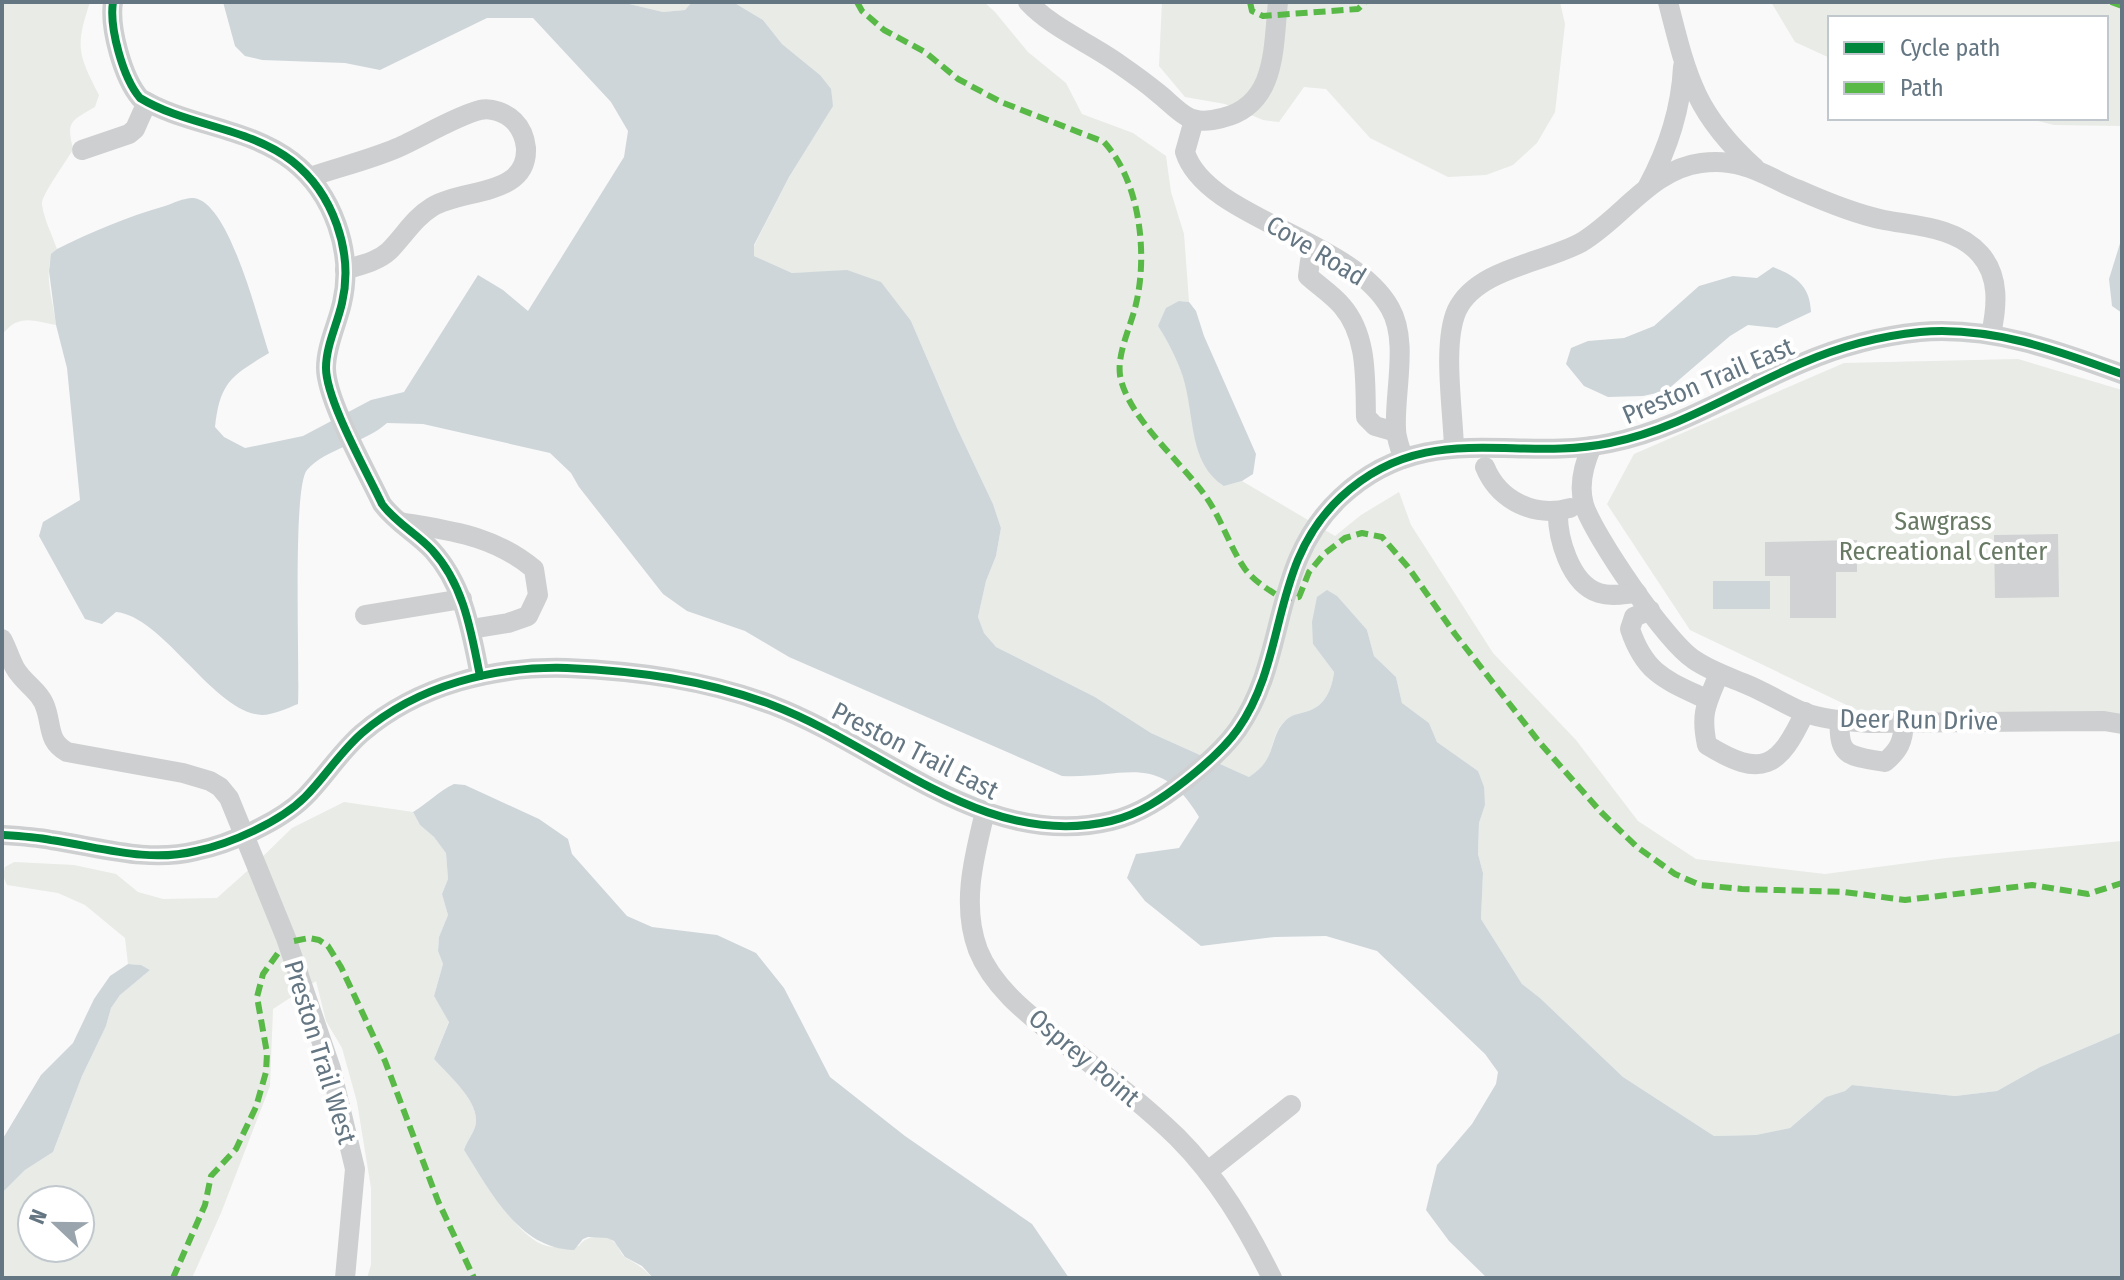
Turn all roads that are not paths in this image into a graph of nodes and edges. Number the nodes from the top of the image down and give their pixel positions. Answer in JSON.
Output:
{"nodes":[{"id":1,"x":113,"y":2,"type":"edge"},
{"id":2,"x":1028,"y":2,"type":"edge"},
{"id":3,"x":1278,"y":2,"type":"edge"},
{"id":4,"x":1668,"y":2,"type":"edge"},
{"id":5,"x":1684,"y":63,"type":"junction"},
{"id":6,"x":147,"y":102,"type":"junction"},
{"id":7,"x":1194,"y":120,"type":"junction"},
{"id":8,"x":82,"y":150,"type":"dead end"},
{"id":9,"x":1758,"y":171,"type":"junction"},
{"id":10,"x":310,"y":177,"type":"junction"},
{"id":11,"x":1647,"y":188,"type":"junction"},
{"id":12,"x":1317,"y":248,"type":"junction"},
{"id":13,"x":345,"y":270,"type":"junction"},
{"id":14,"x":1991,"y":334,"type":"junction"},
{"id":15,"x":2122,"y":374,"type":"edge"},
{"id":16,"x":1396,"y":432,"type":"junction"},
{"id":17,"x":1592,"y":446,"type":"junction"},
{"id":18,"x":1454,"y":448,"type":"junction"},
{"id":19,"x":1403,"y":459,"type":"junction"},
{"id":20,"x":1485,"y":467,"type":"dead end"},
{"id":21,"x":1584,"y":506,"type":"junction"},
{"id":22,"x":1558,"y":511,"type":"junction"},
{"id":23,"x":397,"y":522,"type":"junction"},
{"id":24,"x":1637,"y":593,"type":"junction"},
{"id":25,"x":462,"y":599,"type":"junction"},
{"id":26,"x":1650,"y":610,"type":"junction"},
{"id":27,"x":365,"y":615,"type":"dead end"},
{"id":28,"x":471,"y":629,"type":"junction"},
{"id":29,"x":2,"y":639,"type":"edge"},
{"id":30,"x":8,"y":671,"type":"edge"},
{"id":31,"x":1719,"y":674,"type":"junction"},
{"id":32,"x":480,"y":676,"type":"junction"},
{"id":33,"x":1706,"y":699,"type":"junction"},
{"id":34,"x":1805,"y":712,"type":"junction"},
{"id":35,"x":1840,"y":721,"type":"junction"},
{"id":36,"x":1904,"y":723,"type":"junction"},
{"id":37,"x":2122,"y":724,"type":"edge"},
{"id":38,"x":985,"y":812,"type":"junction"},
{"id":39,"x":243,"y":834,"type":"junction"},
{"id":40,"x":2,"y":835,"type":"edge"},
{"id":41,"x":1291,"y":1105,"type":"dead end"},
{"id":42,"x":1208,"y":1171,"type":"junction"},
{"id":43,"x":345,"y":1278,"type":"edge"},
{"id":44,"x":1272,"y":1278,"type":"edge"}],
"edges":[{"from":1,"to":6,"type":"street"},
{"from":2,"to":7,"type":"street"},
{"from":3,"to":7,"type":"street"},
{"from":4,"to":5,"type":"street"},
{"from":5,"to":9,"type":"street"},
{"from":5,"to":11,"type":"street"},
{"from":6,"to":8,"type":"street"},
{"from":6,"to":10,"type":"street"},
{"from":7,"to":12,"type":"street","name":"Cove Road"},
{"from":9,"to":11,"type":"street"},
{"from":9,"to":14,"type":"street"},
{"from":10,"to":13,"type":"street"},
{"from":10,"to":13,"type":"street"},
{"from":11,"to":18,"type":"street"},
{"from":12,"to":16,"type":"street","name":"Cove Road"},
{"from":12,"to":16,"type":"street"},
{"from":13,"to":23,"type":"street"},
{"from":14,"to":15,"type":"street","name":"Preston Trail East"},
{"from":14,"to":17,"type":"street","name":"Preston Trail East"},
{"from":16,"to":19,"type":"street","name":"Cove Road"},
{"from":17,"to":18,"type":"street","name":"Preston Trail East"},
{"from":17,"to":21,"type":"street","name":"Deer Run Drive"},
{"from":18,"to":19,"type":"street","name":"Preston Trail East"},
{"from":19,"to":38,"type":"street","name":"Preston Trail East"},
{"from":20,"to":22,"type":"street"},
{"from":21,"to":22,"type":"street"},
{"from":21,"to":24,"type":"street","name":"Deer Run Drive"},
{"from":22,"to":24,"type":"street"},
{"from":23,"to":25,"type":"street"},
{"from":23,"to":28,"type":"street"},
{"from":24,"to":26,"type":"street","name":"Deer Run Drive"},
{"from":25,"to":27,"type":"street"},
{"from":25,"to":28,"type":"street"},
{"from":26,"to":31,"type":"street","name":"Deer Run Drive"},
{"from":26,"to":33,"type":"street"},
{"from":28,"to":32,"type":"street"},
{"from":29,"to":30,"type":"street"},
{"from":30,"to":39,"type":"street","name":"Preston Trail West"},
{"from":31,"to":33,"type":"street"},
{"from":31,"to":34,"type":"street","name":"Deer Run Drive"},
{"from":32,"to":38,"type":"street","name":"Preston Trail East"},
{"from":32,"to":39,"type":"street","name":"Preston Trail East"},
{"from":33,"to":34,"type":"street"},
{"from":34,"to":35,"type":"street","name":"Deer Run Drive"},
{"from":35,"to":36,"type":"street","name":"Deer Run Drive"},
{"from":35,"to":36,"type":"street"},
{"from":36,"to":37,"type":"street","name":"Deer Run Drive"},
{"from":38,"to":42,"type":"street","name":"Osprey Point"},
{"from":39,"to":40,"type":"street","name":"Preston Trail East"},
{"from":39,"to":43,"type":"street","name":"Preston Trail West"},
{"from":41,"to":42,"type":"street"},
{"from":42,"to":44,"type":"street","name":"Osprey Point"}]}
